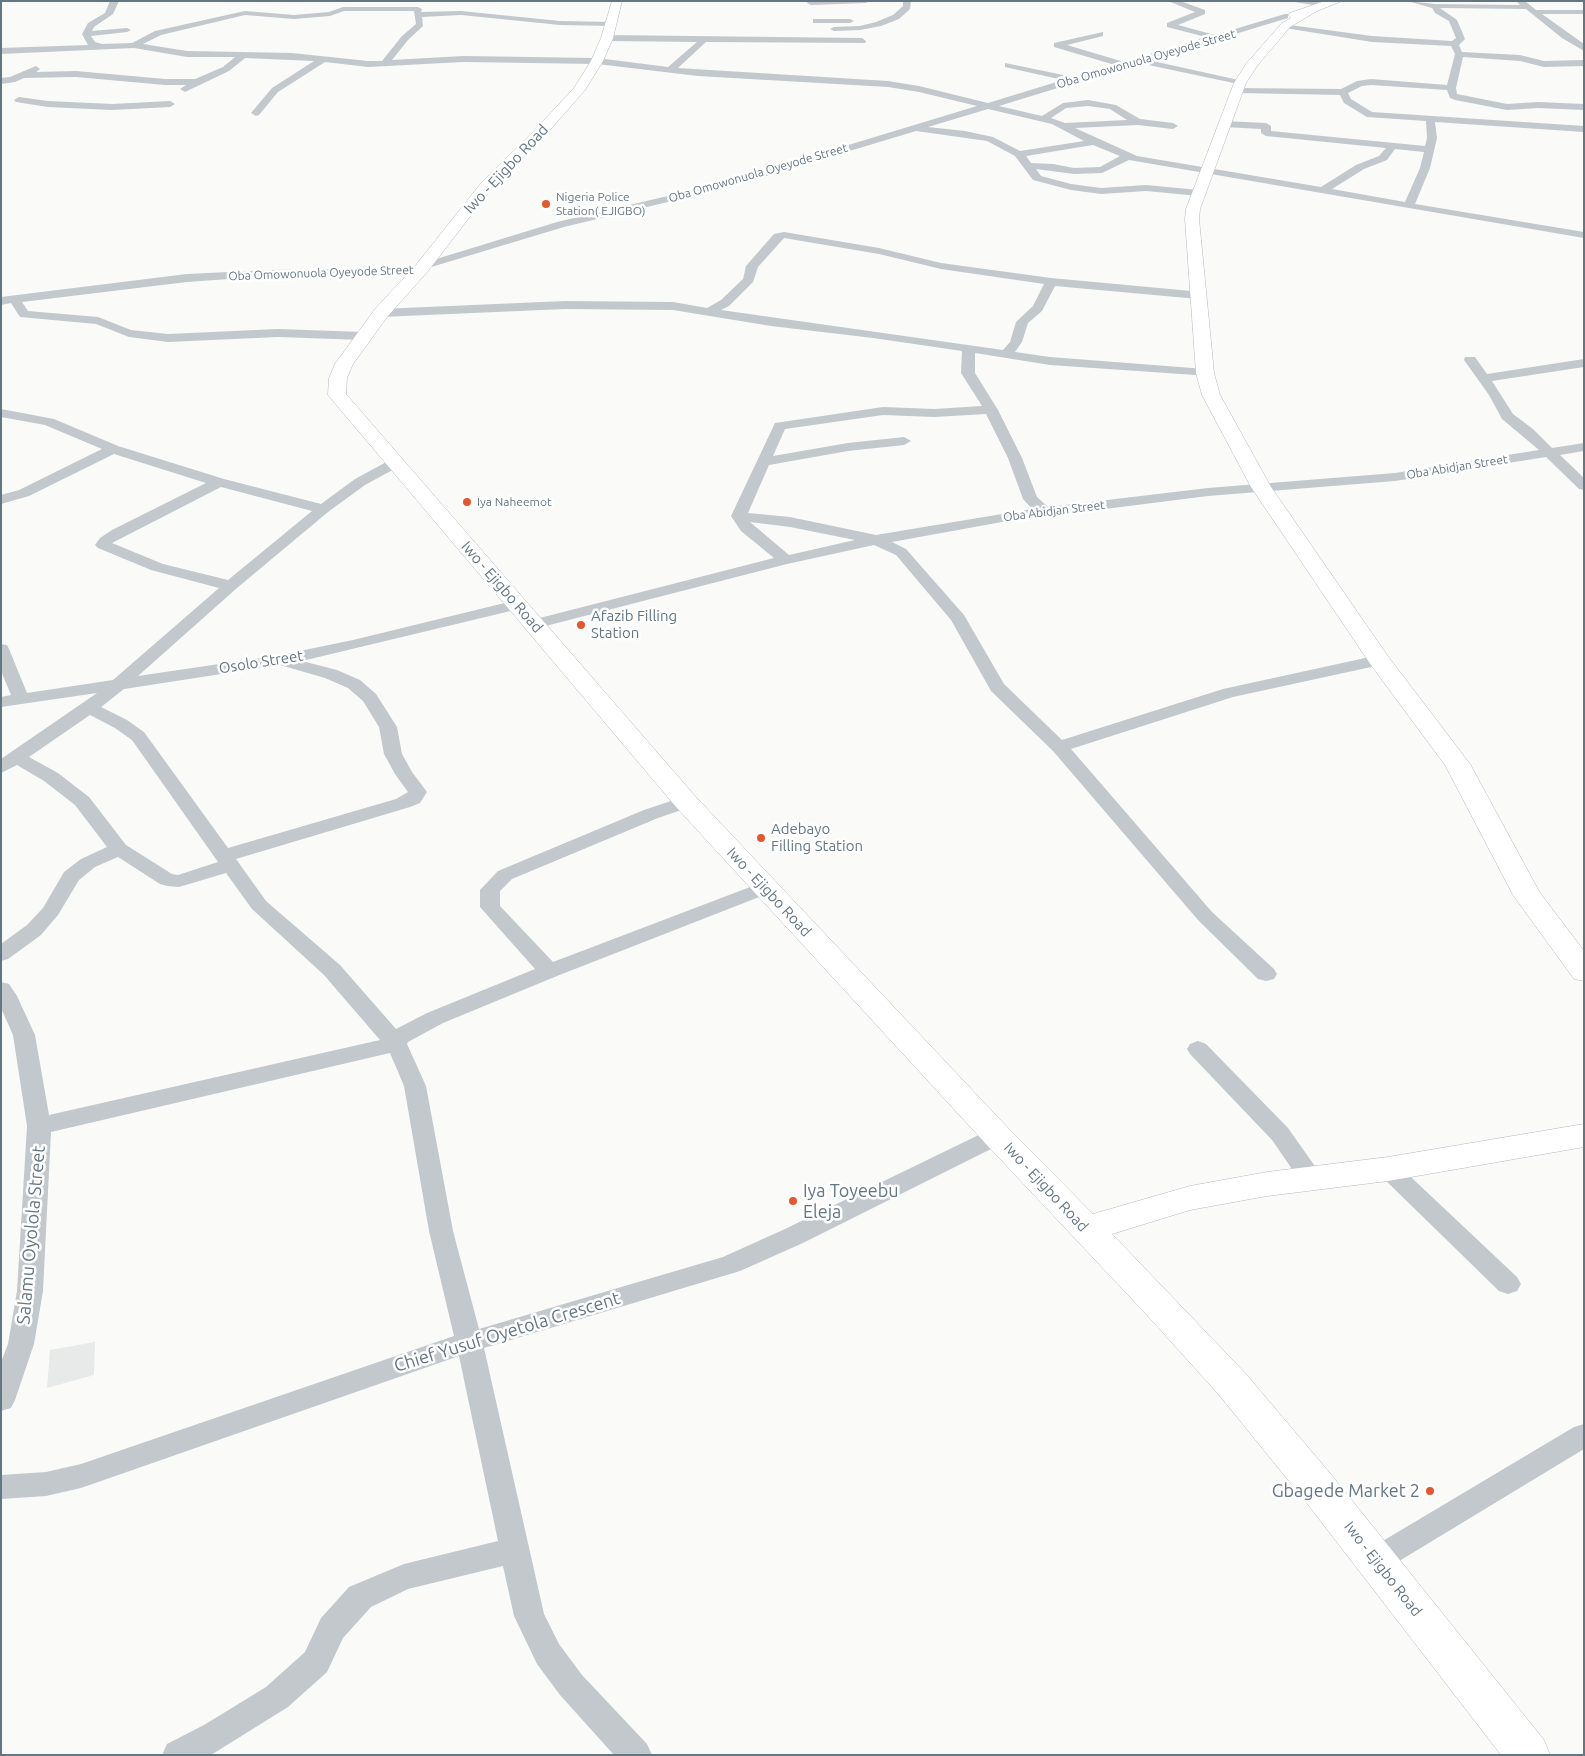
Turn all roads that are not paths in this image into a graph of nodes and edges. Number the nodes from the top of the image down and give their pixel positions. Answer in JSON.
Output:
{"nodes":[{"id":1,"x":116,"y":1,"type":"edge"},
{"id":2,"x":617,"y":1,"type":"edge"},
{"id":3,"x":866,"y":1,"type":"edge"},
{"id":4,"x":907,"y":1,"type":"edge"},
{"id":5,"x":1172,"y":1,"type":"edge"},
{"id":6,"x":1291,"y":1,"type":"edge"},
{"id":7,"x":1338,"y":1,"type":"edge"},
{"id":8,"x":1411,"y":1,"type":"edge"},
{"id":9,"x":1520,"y":1,"type":"edge"},
{"id":10,"x":811,"y":2,"type":"edge"},
{"id":11,"x":1326,"y":5,"type":"junction"},
{"id":12,"x":1435,"y":6,"type":"junction"},
{"id":13,"x":1530,"y":10,"type":"junction"},
{"id":14,"x":1584,"y":12,"type":"edge"},
{"id":15,"x":417,"y":15,"type":"junction"},
{"id":16,"x":1286,"y":21,"type":"junction"},
{"id":17,"x":612,"y":24,"type":"junction"},
{"id":18,"x":816,"y":25,"type":"junction"},
{"id":19,"x":128,"y":30,"type":"dead end"},
{"id":20,"x":86,"y":34,"type":"junction"},
{"id":21,"x":1100,"y":34,"type":"dead end"},
{"id":22,"x":607,"y":38,"type":"junction"},
{"id":23,"x":1218,"y":38,"type":"junction"},
{"id":24,"x":704,"y":39,"type":"junction"},
{"id":25,"x":814,"y":40,"type":"junction"},
{"id":26,"x":862,"y":41,"type":"dead end"},
{"id":27,"x":1454,"y":44,"type":"junction"},
{"id":28,"x":134,"y":45,"type":"junction"},
{"id":29,"x":91,"y":47,"type":"junction"},
{"id":30,"x":105,"y":47,"type":"junction"},
{"id":31,"x":1584,"y":48,"type":"edge"},
{"id":32,"x":1,"y":51,"type":"edge"},
{"id":33,"x":1459,"y":54,"type":"junction"},
{"id":34,"x":243,"y":55,"type":"junction"},
{"id":35,"x":68,"y":58,"type":"dead end"},
{"id":36,"x":322,"y":60,"type":"junction"},
{"id":37,"x":597,"y":60,"type":"junction"},
{"id":38,"x":1139,"y":61,"type":"junction"},
{"id":39,"x":385,"y":63,"type":"junction"},
{"id":40,"x":1584,"y":63,"type":"edge"},
{"id":41,"x":53,"y":64,"type":"dead end"},
{"id":42,"x":1008,"y":65,"type":"dead end"},
{"id":43,"x":1126,"y":65,"type":"junction"},
{"id":44,"x":670,"y":70,"type":"junction"},
{"id":45,"x":24,"y":75,"type":"junction"},
{"id":46,"x":1074,"y":80,"type":"junction"},
{"id":47,"x":1,"y":82,"type":"edge"},
{"id":48,"x":196,"y":82,"type":"junction"},
{"id":49,"x":1239,"y":87,"type":"junction"},
{"id":50,"x":1451,"y":88,"type":"junction"},
{"id":51,"x":1343,"y":92,"type":"junction"},
{"id":52,"x":175,"y":98,"type":"junction"},
{"id":53,"x":19,"y":100,"type":"dead end"},
{"id":54,"x":985,"y":105,"type":"junction"},
{"id":55,"x":1584,"y":106,"type":"edge"},
{"id":56,"x":1122,"y":111,"type":"junction"},
{"id":57,"x":256,"y":113,"type":"dead end"},
{"id":58,"x":156,"y":116,"type":"dead end"},
{"id":59,"x":1430,"y":118,"type":"junction"},
{"id":60,"x":1044,"y":119,"type":"junction"},
{"id":61,"x":1055,"y":122,"type":"junction"},
{"id":62,"x":1138,"y":122,"type":"junction"},
{"id":63,"x":1224,"y":124,"type":"junction"},
{"id":64,"x":1066,"y":126,"type":"junction"},
{"id":65,"x":1173,"y":126,"type":"dead end"},
{"id":66,"x":910,"y":128,"type":"junction"},
{"id":67,"x":1584,"y":129,"type":"edge"},
{"id":68,"x":1094,"y":142,"type":"junction"},
{"id":69,"x":1393,"y":145,"type":"junction"},
{"id":70,"x":1428,"y":149,"type":"junction"},
{"id":71,"x":1020,"y":154,"type":"junction"},
{"id":72,"x":1127,"y":157,"type":"junction"},
{"id":73,"x":1028,"y":166,"type":"junction"},
{"id":74,"x":1206,"y":171,"type":"junction"},
{"id":75,"x":1323,"y":190,"type":"junction"},
{"id":76,"x":1199,"y":193,"type":"junction"},
{"id":77,"x":1409,"y":206,"type":"junction"},
{"id":78,"x":1584,"y":235,"type":"edge"},
{"id":79,"x":422,"y":268,"type":"junction"},
{"id":80,"x":1052,"y":282,"type":"junction"},
{"id":81,"x":1198,"y":295,"type":"junction"},
{"id":82,"x":15,"y":299,"type":"junction"},
{"id":83,"x":1,"y":301,"type":"edge"},
{"id":84,"x":709,"y":312,"type":"junction"},
{"id":85,"x":381,"y":313,"type":"junction"},
{"id":86,"x":363,"y":336,"type":"junction"},
{"id":87,"x":969,"y":348,"type":"junction"},
{"id":88,"x":1007,"y":354,"type":"junction"},
{"id":89,"x":1470,"y":360,"type":"dead end"},
{"id":90,"x":1584,"y":363,"type":"edge"},
{"id":91,"x":1204,"y":373,"type":"junction"},
{"id":92,"x":1483,"y":379,"type":"junction"},
{"id":93,"x":991,"y":410,"type":"junction"},
{"id":94,"x":1,"y":413,"type":"edge"},
{"id":95,"x":904,"y":441,"type":"dead end"},
{"id":96,"x":1584,"y":446,"type":"edge"},
{"id":97,"x":112,"y":449,"type":"junction"},
{"id":98,"x":1547,"y":452,"type":"junction"},
{"id":99,"x":764,"y":462,"type":"junction"},
{"id":100,"x":395,"y":463,"type":"junction"},
{"id":101,"x":219,"y":482,"type":"junction"},
{"id":102,"x":1584,"y":486,"type":"edge"},
{"id":103,"x":1261,"y":487,"type":"junction"},
{"id":104,"x":1,"y":500,"type":"edge"},
{"id":105,"x":323,"y":509,"type":"junction"},
{"id":106,"x":1045,"y":512,"type":"junction"},
{"id":107,"x":739,"y":516,"type":"junction"},
{"id":108,"x":876,"y":540,"type":"junction"},
{"id":109,"x":786,"y":560,"type":"junction"},
{"id":110,"x":231,"y":585,"type":"junction"},
{"id":111,"x":525,"y":614,"type":"junction"},
{"id":112,"x":1,"y":649,"type":"edge"},
{"id":113,"x":280,"y":660,"type":"junction"},
{"id":114,"x":1379,"y":660,"type":"junction"},
{"id":115,"x":120,"y":684,"type":"junction"},
{"id":116,"x":21,"y":699,"type":"junction"},
{"id":117,"x":1,"y":702,"type":"edge"},
{"id":118,"x":90,"y":708,"type":"junction"},
{"id":119,"x":1059,"y":747,"type":"junction"},
{"id":120,"x":18,"y":758,"type":"junction"},
{"id":121,"x":1,"y":768,"type":"edge"},
{"id":122,"x":686,"y":802,"type":"junction"},
{"id":123,"x":119,"y":849,"type":"junction"},
{"id":124,"x":227,"y":860,"type":"junction"},
{"id":125,"x":765,"y":888,"type":"junction"},
{"id":126,"x":1,"y":954,"type":"edge"},
{"id":127,"x":549,"y":971,"type":"junction"},
{"id":128,"x":1584,"y":972,"type":"edge"},
{"id":129,"x":1266,"y":974,"type":"dead end"},
{"id":130,"x":1,"y":989,"type":"edge"},
{"id":131,"x":396,"y":1044,"type":"junction"},
{"id":132,"x":1198,"y":1049,"type":"dead end"},
{"id":133,"x":39,"y":1126,"type":"junction"},
{"id":134,"x":1584,"y":1135,"type":"edge"},
{"id":135,"x":998,"y":1136,"type":"junction"},
{"id":136,"x":1388,"y":1169,"type":"junction"},
{"id":137,"x":1312,"y":1180,"type":"junction"},
{"id":138,"x":1086,"y":1229,"type":"junction"},
{"id":139,"x":1508,"y":1284,"type":"dead end"},
{"id":140,"x":470,"y":1342,"type":"junction"},
{"id":141,"x":1,"y":1400,"type":"edge"},
{"id":142,"x":1584,"y":1435,"type":"edge"},
{"id":143,"x":1,"y":1487,"type":"edge"},
{"id":144,"x":515,"y":1550,"type":"junction"},
{"id":145,"x":1376,"y":1560,"type":"junction"},
{"id":146,"x":178,"y":1755,"type":"edge"},
{"id":147,"x":636,"y":1755,"type":"edge"},
{"id":148,"x":1528,"y":1755,"type":"edge"}],
"edges":[{"from":1,"to":20,"type":"street"},
{"from":2,"to":17,"type":"main road","name":"Iwo - Ejigbo Road"},
{"from":3,"to":10,"type":"street"},
{"from":4,"to":18,"type":"street"},
{"from":5,"to":23,"type":"street"},
{"from":6,"to":11,"type":"street"},
{"from":6,"to":16,"type":"street"},
{"from":7,"to":11,"type":"main road"},
{"from":8,"to":12,"type":"street"},
{"from":9,"to":13,"type":"street"},
{"from":10,"to":18,"type":"street"},
{"from":11,"to":16,"type":"main road"},
{"from":12,"to":13,"type":"street"},
{"from":12,"to":27,"type":"street"},
{"from":13,"to":14,"type":"street"},
{"from":13,"to":31,"type":"street"},
{"from":15,"to":17,"type":"street"},
{"from":15,"to":28,"type":"street"},
{"from":15,"to":39,"type":"street"},
{"from":16,"to":23,"type":"street","name":"Oba Omowonuola Oyeyode Street"},
{"from":16,"to":27,"type":"street"},
{"from":16,"to":49,"type":"main road"},
{"from":17,"to":22,"type":"main road","name":"Iwo - Ejigbo Road"},
{"from":18,"to":25,"type":"street"},
{"from":19,"to":20,"type":"street"},
{"from":20,"to":30,"type":"street"},
{"from":21,"to":43,"type":"street"},
{"from":22,"to":24,"type":"street"},
{"from":22,"to":37,"type":"main road","name":"Iwo - Ejigbo Road"},
{"from":23,"to":38,"type":"street","name":"Oba Omowonuola Oyeyode Street"},
{"from":24,"to":25,"type":"street"},
{"from":24,"to":44,"type":"street"},
{"from":25,"to":26,"type":"street"},
{"from":27,"to":33,"type":"street"},
{"from":28,"to":30,"type":"street"},
{"from":28,"to":34,"type":"street"},
{"from":29,"to":30,"type":"street"},
{"from":29,"to":32,"type":"street"},
{"from":29,"to":35,"type":"street"},
{"from":33,"to":40,"type":"street"},
{"from":33,"to":50,"type":"street"},
{"from":34,"to":36,"type":"street"},
{"from":34,"to":48,"type":"street"},
{"from":36,"to":39,"type":"street"},
{"from":36,"to":57,"type":"street"},
{"from":37,"to":39,"type":"street"},
{"from":37,"to":44,"type":"street"},
{"from":37,"to":79,"type":"main road","name":"Iwo - Ejigbo Road"},
{"from":38,"to":43,"type":"street","name":"Oba Omowonuola Oyeyode Street"},
{"from":38,"to":49,"type":"street"},
{"from":41,"to":45,"type":"street"},
{"from":42,"to":46,"type":"street"},
{"from":43,"to":46,"type":"street","name":"Oba Omowonuola Oyeyode Street"},
{"from":44,"to":54,"type":"street"},
{"from":45,"to":47,"type":"street"},
{"from":45,"to":48,"type":"street"},
{"from":46,"to":54,"type":"street","name":"Oba Omowonuola Oyeyode Street"},
{"from":48,"to":52,"type":"street"},
{"from":49,"to":51,"type":"street"},
{"from":49,"to":63,"type":"main road"},
{"from":50,"to":51,"type":"street"},
{"from":50,"to":55,"type":"street"},
{"from":51,"to":59,"type":"street"},
{"from":52,"to":53,"type":"street"},
{"from":52,"to":58,"type":"street"},
{"from":54,"to":60,"type":"street"},
{"from":54,"to":66,"type":"street","name":"Oba Omowonuola Oyeyode Street"},
{"from":56,"to":60,"type":"street"},
{"from":56,"to":61,"type":"street"},
{"from":56,"to":62,"type":"street"},
{"from":59,"to":67,"type":"street"},
{"from":59,"to":70,"type":"street"},
{"from":60,"to":61,"type":"street"},
{"from":61,"to":64,"type":"street"},
{"from":62,"to":64,"type":"street"},
{"from":62,"to":65,"type":"street"},
{"from":63,"to":69,"type":"street"},
{"from":63,"to":74,"type":"main road"},
{"from":64,"to":68,"type":"street"},
{"from":66,"to":71,"type":"street"},
{"from":66,"to":79,"type":"street","name":"Oba Omowonuola Oyeyode Street"},
{"from":68,"to":71,"type":"street"},
{"from":68,"to":72,"type":"street"},
{"from":69,"to":70,"type":"street"},
{"from":69,"to":75,"type":"street"},
{"from":70,"to":77,"type":"street"},
{"from":71,"to":73,"type":"street"},
{"from":72,"to":73,"type":"street"},
{"from":72,"to":74,"type":"street"},
{"from":73,"to":76,"type":"street"},
{"from":74,"to":75,"type":"street"},
{"from":74,"to":76,"type":"main road"},
{"from":75,"to":77,"type":"street"},
{"from":76,"to":81,"type":"main road"},
{"from":77,"to":78,"type":"street"},
{"from":79,"to":82,"type":"street","name":"Oba Omowonuola Oyeyode Street"},
{"from":79,"to":85,"type":"main road","name":"Iwo - Ejigbo Road"},
{"from":80,"to":81,"type":"street"},
{"from":80,"to":84,"type":"street"},
{"from":80,"to":88,"type":"street"},
{"from":81,"to":91,"type":"main road"},
{"from":82,"to":83,"type":"street","name":"Oba Omowonuola Oyeyode Street"},
{"from":82,"to":86,"type":"street"},
{"from":84,"to":85,"type":"street"},
{"from":84,"to":87,"type":"street"},
{"from":85,"to":86,"type":"main road","name":"Iwo - Ejigbo Road"},
{"from":86,"to":100,"type":"main road","name":"Iwo - Ejigbo Road"},
{"from":87,"to":88,"type":"street"},
{"from":87,"to":93,"type":"street"},
{"from":88,"to":91,"type":"street"},
{"from":89,"to":92,"type":"street"},
{"from":90,"to":92,"type":"street"},
{"from":91,"to":103,"type":"main road"},
{"from":92,"to":98,"type":"street"},
{"from":93,"to":99,"type":"street"},
{"from":93,"to":106,"type":"street"},
{"from":94,"to":97,"type":"street"},
{"from":95,"to":99,"type":"street"},
{"from":96,"to":98,"type":"street","name":"Oba Abidjan Street"},
{"from":97,"to":101,"type":"street"},
{"from":97,"to":104,"type":"street"},
{"from":98,"to":102,"type":"street"},
{"from":98,"to":103,"type":"street","name":"Oba Abidjan Street"},
{"from":99,"to":107,"type":"street"},
{"from":100,"to":105,"type":"street"},
{"from":100,"to":111,"type":"main road","name":"Iwo - Ejigbo Road"},
{"from":101,"to":105,"type":"street"},
{"from":101,"to":110,"type":"street"},
{"from":103,"to":106,"type":"street","name":"Oba Abidjan Street"},
{"from":103,"to":114,"type":"main road"},
{"from":105,"to":110,"type":"street"},
{"from":106,"to":108,"type":"street","name":"Oba Abidjan Street"},
{"from":107,"to":108,"type":"street"},
{"from":107,"to":109,"type":"street"},
{"from":108,"to":109,"type":"street","name":"Oba Abidjan Street"},
{"from":108,"to":119,"type":"street"},
{"from":109,"to":111,"type":"street","name":"Oba Abidjan Street"},
{"from":110,"to":115,"type":"street"},
{"from":111,"to":113,"type":"street","name":"Osolo Street"},
{"from":111,"to":122,"type":"main road","name":"Iwo - Ejigbo Road"},
{"from":112,"to":116,"type":"street"},
{"from":113,"to":115,"type":"street","name":"Osolo Street"},
{"from":113,"to":124,"type":"street"},
{"from":114,"to":119,"type":"street"},
{"from":114,"to":128,"type":"main road"},
{"from":115,"to":116,"type":"street","name":"Osolo Street"},
{"from":115,"to":118,"type":"street"},
{"from":116,"to":117,"type":"street","name":"Osolo Street"},
{"from":118,"to":120,"type":"street"},
{"from":118,"to":124,"type":"street"},
{"from":119,"to":129,"type":"street"},
{"from":120,"to":121,"type":"street"},
{"from":120,"to":123,"type":"street"},
{"from":122,"to":125,"type":"main road","name":"Iwo - Ejigbo Road"},
{"from":122,"to":127,"type":"street"},
{"from":123,"to":124,"type":"street"},
{"from":123,"to":126,"type":"street"},
{"from":124,"to":131,"type":"street"},
{"from":125,"to":127,"type":"street"},
{"from":125,"to":135,"type":"main road","name":"Iwo - Ejigbo Road"},
{"from":127,"to":131,"type":"street"},
{"from":130,"to":133,"type":"street","name":"Salamu Oyolola Street"},
{"from":131,"to":133,"type":"street"},
{"from":131,"to":140,"type":"street"},
{"from":132,"to":137,"type":"street"},
{"from":133,"to":141,"type":"street","name":"Salamu Oyolola Street"},
{"from":134,"to":136,"type":"main road"},
{"from":135,"to":138,"type":"main road","name":"Iwo - Ejigbo Road"},
{"from":135,"to":140,"type":"street","name":"Chief Yusuf Oyetola Crescent"},
{"from":136,"to":137,"type":"main road"},
{"from":136,"to":139,"type":"street"},
{"from":137,"to":138,"type":"main road"},
{"from":138,"to":145,"type":"main road","name":"Iwo - Ejigbo Road"},
{"from":140,"to":143,"type":"street","name":"Chief Yusuf Oyetola Crescent"},
{"from":140,"to":144,"type":"street"},
{"from":142,"to":145,"type":"street"},
{"from":144,"to":146,"type":"street"},
{"from":144,"to":147,"type":"street"},
{"from":145,"to":148,"type":"main road","name":"Iwo - Ejigbo Road"}]}
